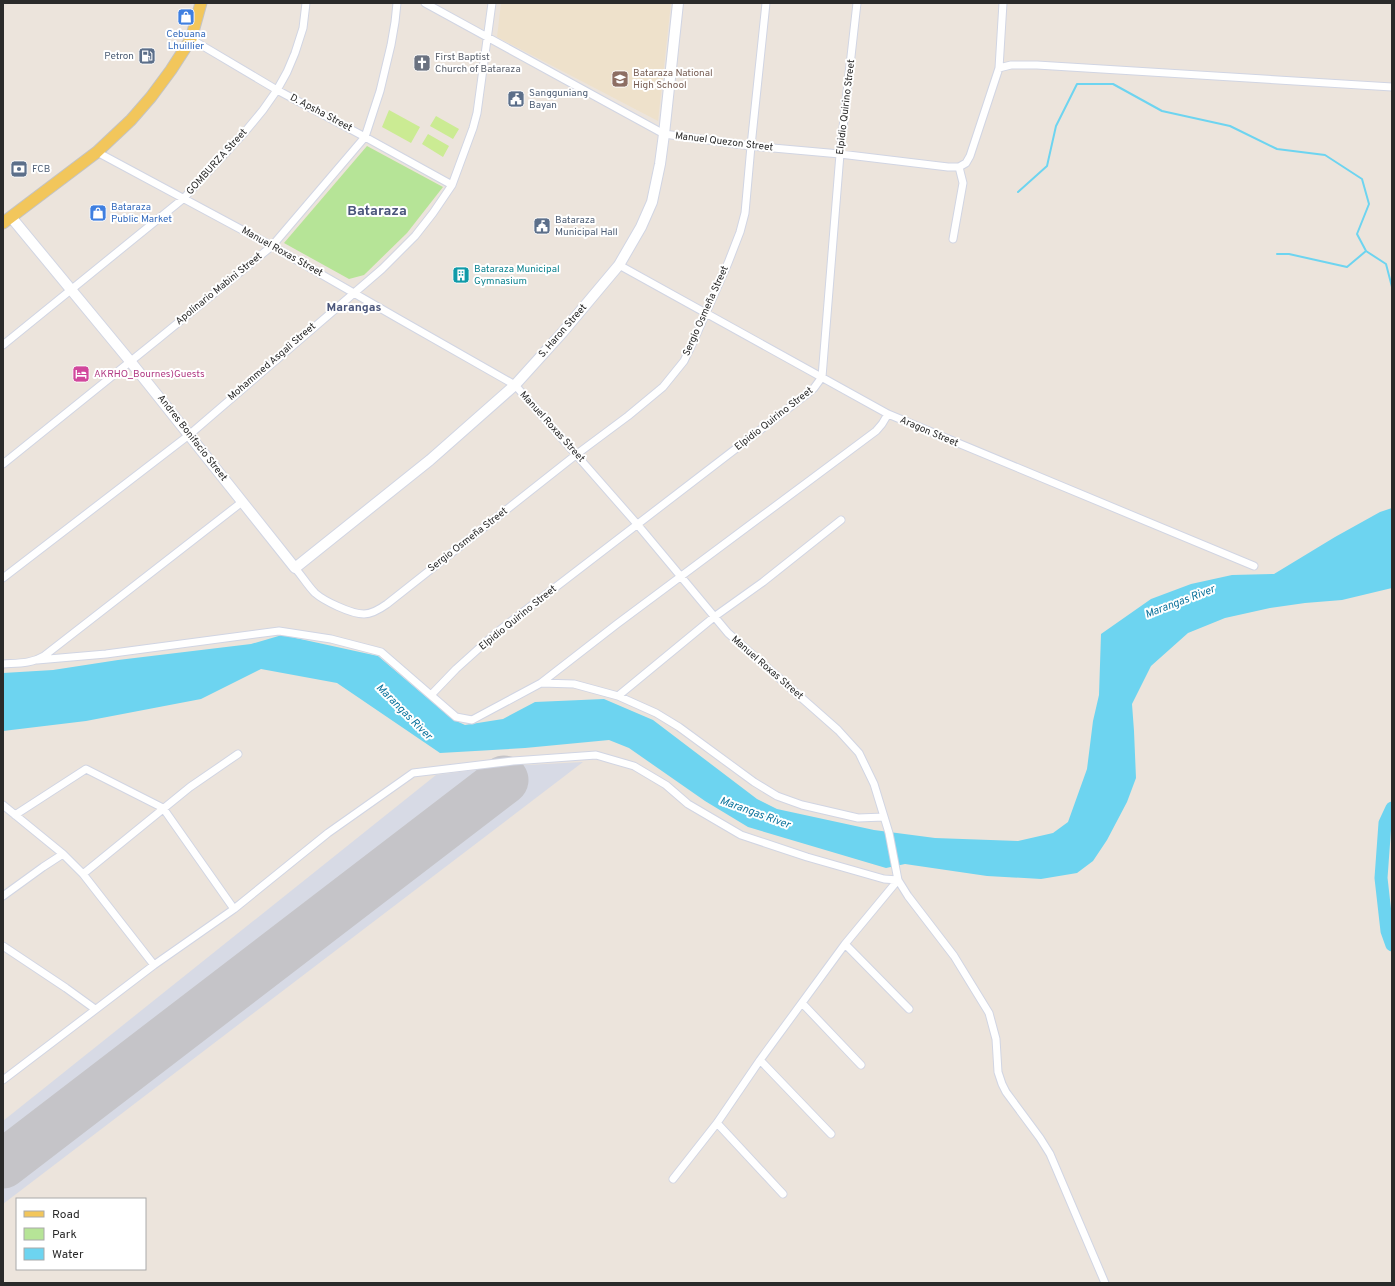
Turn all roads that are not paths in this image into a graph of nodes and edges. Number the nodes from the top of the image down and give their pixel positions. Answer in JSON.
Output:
{"nodes":[{"id":1,"x":201,"y":3,"type":"edge"},
{"id":2,"x":306,"y":3,"type":"edge"},
{"id":3,"x":397,"y":3,"type":"edge"},
{"id":4,"x":425,"y":3,"type":"edge"},
{"id":5,"x":492,"y":3,"type":"edge"},
{"id":6,"x":678,"y":3,"type":"edge"},
{"id":7,"x":766,"y":3,"type":"edge"},
{"id":8,"x":858,"y":3,"type":"edge"},
{"id":9,"x":1003,"y":3,"type":"edge"},
{"id":10,"x":488,"y":37,"type":"junction"},
{"id":11,"x":191,"y":39,"type":"junction"},
{"id":12,"x":999,"y":68,"type":"junction"},
{"id":13,"x":1392,"y":87,"type":"edge"},
{"id":14,"x":277,"y":90,"type":"junction"},
{"id":15,"x":664,"y":134,"type":"junction"},
{"id":16,"x":365,"y":137,"type":"junction"},
{"id":17,"x":750,"y":146,"type":"junction"},
{"id":18,"x":97,"y":152,"type":"junction"},
{"id":19,"x":840,"y":154,"type":"junction"},
{"id":20,"x":959,"y":167,"type":"junction"},
{"id":21,"x":452,"y":185,"type":"junction"},
{"id":22,"x":184,"y":198,"type":"junction"},
{"id":23,"x":7,"y":220,"type":"edge"},
{"id":24,"x":953,"y":238,"type":"dead end"},
{"id":25,"x":272,"y":246,"type":"junction"},
{"id":26,"x":619,"y":264,"type":"junction"},
{"id":27,"x":72,"y":290,"type":"junction"},
{"id":28,"x":354,"y":292,"type":"junction"},
{"id":29,"x":707,"y":312,"type":"junction"},
{"id":30,"x":3,"y":345,"type":"edge"},
{"id":31,"x":130,"y":361,"type":"junction"},
{"id":32,"x":822,"y":377,"type":"junction"},
{"id":33,"x":515,"y":385,"type":"junction"},
{"id":34,"x":888,"y":414,"type":"junction"},
{"id":35,"x":189,"y":435,"type":"junction"},
{"id":36,"x":577,"y":454,"type":"junction"},
{"id":37,"x":3,"y":464,"type":"edge"},
{"id":38,"x":242,"y":502,"type":"junction"},
{"id":39,"x":841,"y":520,"type":"dead end"},
{"id":40,"x":637,"y":524,"type":"junction"},
{"id":41,"x":1254,"y":566,"type":"dead end"},
{"id":42,"x":295,"y":568,"type":"junction"},
{"id":43,"x":680,"y":577,"type":"junction"},
{"id":44,"x":3,"y":578,"type":"edge"},
{"id":45,"x":714,"y":617,"type":"junction"},
{"id":46,"x":37,"y":660,"type":"junction"},
{"id":47,"x":3,"y":664,"type":"edge"},
{"id":48,"x":541,"y":682,"type":"junction"},
{"id":49,"x":431,"y":695,"type":"junction"},
{"id":50,"x":618,"y":696,"type":"junction"},
{"id":51,"x":238,"y":754,"type":"dead end"},
{"id":52,"x":3,"y":805,"type":"edge"},
{"id":53,"x":163,"y":808,"type":"junction"},
{"id":54,"x":15,"y":815,"type":"junction"},
{"id":55,"x":884,"y":817,"type":"junction"},
{"id":56,"x":63,"y":854,"type":"junction"},
{"id":57,"x":83,"y":874,"type":"junction"},
{"id":58,"x":898,"y":880,"type":"junction"},
{"id":59,"x":3,"y":896,"type":"edge"},
{"id":60,"x":234,"y":909,"type":"junction"},
{"id":61,"x":845,"y":944,"type":"junction"},
{"id":62,"x":3,"y":946,"type":"edge"},
{"id":63,"x":154,"y":965,"type":"junction"},
{"id":64,"x":802,"y":1003,"type":"junction"},
{"id":65,"x":94,"y":1009,"type":"junction"},
{"id":66,"x":909,"y":1009,"type":"dead end"},
{"id":67,"x":760,"y":1060,"type":"junction"},
{"id":68,"x":861,"y":1064,"type":"dead end"},
{"id":69,"x":3,"y":1080,"type":"edge"},
{"id":70,"x":717,"y":1123,"type":"junction"},
{"id":71,"x":831,"y":1134,"type":"dead end"},
{"id":72,"x":673,"y":1179,"type":"dead end"},
{"id":73,"x":783,"y":1194,"type":"dead end"},
{"id":74,"x":1105,"y":1283,"type":"edge"}],
"edges":[{"from":1,"to":11,"type":"main road"},
{"from":2,"to":14,"type":"street","name":"GOMBURZA Street"},
{"from":3,"to":16,"type":"street","name":"Apolinario Mabini Street"},
{"from":4,"to":10,"type":"street","name":"Manuel Quezon Street"},
{"from":5,"to":10,"type":"street","name":"Mohammed Asgali Street"},
{"from":6,"to":15,"type":"street","name":"S. Haron Street"},
{"from":7,"to":17,"type":"street","name":"Sergio Osmeña Street"},
{"from":8,"to":19,"type":"street","name":"Elpidio Quirino Street"},
{"from":9,"to":12,"type":"street"},
{"from":10,"to":15,"type":"street","name":"Manuel Quezon Street"},
{"from":10,"to":21,"type":"street","name":"Mohammed Asgali Street"},
{"from":11,"to":14,"type":"street","name":"D. Apsha Street"},
{"from":11,"to":18,"type":"main road"},
{"from":12,"to":13,"type":"street"},
{"from":12,"to":20,"type":"street"},
{"from":14,"to":16,"type":"street","name":"D. Apsha Street"},
{"from":14,"to":22,"type":"street","name":"GOMBURZA Street"},
{"from":15,"to":17,"type":"street","name":"Manuel Quezon Street"},
{"from":15,"to":26,"type":"street","name":"S. Haron Street"},
{"from":16,"to":21,"type":"street","name":"D. Apsha Street"},
{"from":16,"to":25,"type":"street","name":"Apolinario Mabini Street"},
{"from":17,"to":19,"type":"street","name":"Manuel Quezon Street"},
{"from":17,"to":29,"type":"street","name":"Sergio Osmeña Street"},
{"from":18,"to":22,"type":"street","name":"Manuel Roxas Street"},
{"from":18,"to":23,"type":"main road"},
{"from":19,"to":20,"type":"street","name":"Manuel Quezon Street"},
{"from":19,"to":32,"type":"street","name":"Elpidio Quirino Street"},
{"from":20,"to":24,"type":"street"},
{"from":21,"to":28,"type":"street","name":"Mohammed Asgali Street"},
{"from":22,"to":25,"type":"street","name":"Manuel Roxas Street"},
{"from":22,"to":27,"type":"street","name":"GOMBURZA Street"},
{"from":23,"to":27,"type":"street","name":"Andres Bonifacio Street"},
{"from":25,"to":28,"type":"street","name":"Manuel Roxas Street"},
{"from":25,"to":31,"type":"street","name":"Apolinario Mabini Street"},
{"from":26,"to":29,"type":"street","name":"Aragon Street"},
{"from":26,"to":33,"type":"street","name":"S. Haron Street"},
{"from":27,"to":30,"type":"street","name":"GOMBURZA Street"},
{"from":27,"to":31,"type":"street","name":"Andres Bonifacio Street"},
{"from":28,"to":33,"type":"street","name":"Manuel Roxas Street"},
{"from":28,"to":35,"type":"street","name":"Mohammed Asgali Street"},
{"from":29,"to":32,"type":"street","name":"Aragon Street"},
{"from":29,"to":36,"type":"street","name":"Sergio Osmeña Street"},
{"from":31,"to":35,"type":"street","name":"Andres Bonifacio Street"},
{"from":31,"to":37,"type":"street","name":"Apolinario Mabini Street"},
{"from":32,"to":34,"type":"street","name":"Aragon Street"},
{"from":32,"to":40,"type":"street","name":"Elpidio Quirino Street"},
{"from":33,"to":36,"type":"street","name":"Manuel Roxas Street"},
{"from":33,"to":42,"type":"street","name":"S. Haron Street"},
{"from":34,"to":41,"type":"street","name":"Aragon Street"},
{"from":34,"to":43,"type":"street"},
{"from":35,"to":38,"type":"street","name":"Andres Bonifacio Street"},
{"from":35,"to":44,"type":"street","name":"Mohammed Asgali Street"},
{"from":36,"to":40,"type":"street","name":"Manuel Roxas Street"},
{"from":36,"to":42,"type":"street","name":"Sergio Osmeña Street"},
{"from":38,"to":42,"type":"street","name":"Andres Bonifacio Street"},
{"from":38,"to":46,"type":"street"},
{"from":39,"to":45,"type":"street"},
{"from":40,"to":43,"type":"street","name":"Manuel Roxas Street"},
{"from":40,"to":49,"type":"street","name":"Elpidio Quirino Street"},
{"from":43,"to":45,"type":"street","name":"Manuel Roxas Street"},
{"from":43,"to":48,"type":"street"},
{"from":45,"to":50,"type":"street"},
{"from":45,"to":55,"type":"street","name":"Manuel Roxas Street"},
{"from":46,"to":47,"type":"street"},
{"from":46,"to":49,"type":"street"},
{"from":48,"to":49,"type":"street"},
{"from":48,"to":50,"type":"street"},
{"from":50,"to":55,"type":"street"},
{"from":51,"to":53,"type":"street"},
{"from":52,"to":54,"type":"street"},
{"from":53,"to":54,"type":"street"},
{"from":53,"to":57,"type":"street"},
{"from":53,"to":60,"type":"street"},
{"from":54,"to":56,"type":"street"},
{"from":55,"to":58,"type":"street","name":"Manuel Roxas Street"},
{"from":56,"to":57,"type":"street"},
{"from":56,"to":59,"type":"street"},
{"from":57,"to":63,"type":"street"},
{"from":58,"to":60,"type":"street"},
{"from":58,"to":61,"type":"street"},
{"from":58,"to":74,"type":"street"},
{"from":60,"to":63,"type":"street"},
{"from":61,"to":64,"type":"street"},
{"from":61,"to":66,"type":"street"},
{"from":62,"to":65,"type":"street"},
{"from":63,"to":65,"type":"street"},
{"from":64,"to":67,"type":"street"},
{"from":64,"to":68,"type":"street"},
{"from":65,"to":69,"type":"street"},
{"from":67,"to":70,"type":"street"},
{"from":67,"to":71,"type":"street"},
{"from":70,"to":72,"type":"street"},
{"from":70,"to":73,"type":"street"}]}
